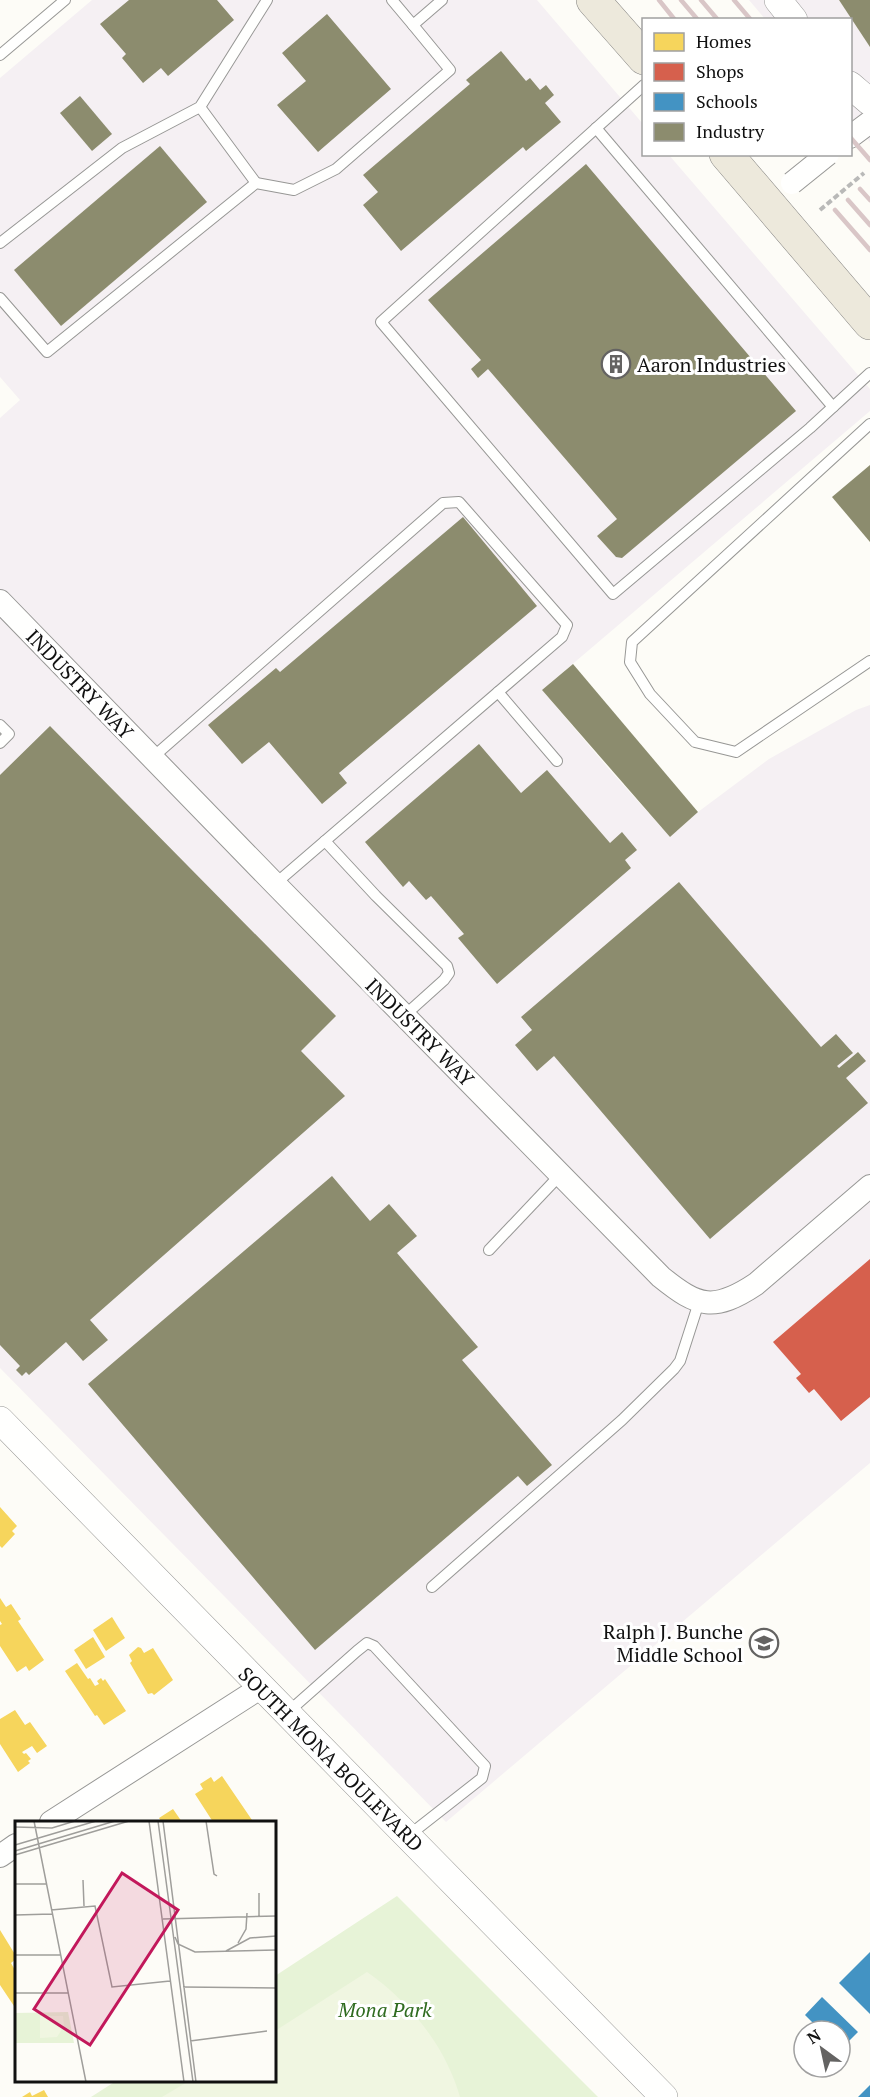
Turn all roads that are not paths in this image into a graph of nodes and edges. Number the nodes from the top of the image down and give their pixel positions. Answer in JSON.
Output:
{"nodes":[{"id":1,"x":65,"y":0,"type":"edge"},
{"id":2,"x":267,"y":0,"type":"edge"},
{"id":3,"x":392,"y":0,"type":"edge"},
{"id":4,"x":442,"y":0,"type":"edge"},
{"id":5,"x":593,"y":0,"type":"edge"},
{"id":6,"x":778,"y":0,"type":"edge"},
{"id":7,"x":792,"y":18,"type":"edge"},
{"id":8,"x":413,"y":25,"type":"junction"},
{"id":9,"x":0,"y":55,"type":"edge"},
{"id":10,"x":642,"y":56,"type":"edge"},
{"id":11,"x":642,"y":87,"type":"edge"},
{"id":12,"x":852,"y":87,"type":"edge"},
{"id":13,"x":870,"y":102,"type":"edge"},
{"id":14,"x":200,"y":107,"type":"junction"},
{"id":15,"x":870,"y":122,"type":"edge"},
{"id":16,"x":596,"y":128,"type":"junction"},
{"id":17,"x":852,"y":136,"type":"edge"},
{"id":18,"x":729,"y":156,"type":"edge"},
{"id":19,"x":826,"y":156,"type":"edge"},
{"id":20,"x":256,"y":183,"type":"junction"},
{"id":21,"x":780,"y":193,"type":"junction"},
{"id":22,"x":0,"y":243,"type":"edge"},
{"id":23,"x":0,"y":298,"type":"edge"},
{"id":24,"x":870,"y":323,"type":"edge"},
{"id":25,"x":870,"y":373,"type":"edge"},
{"id":26,"x":833,"y":407,"type":"junction"},
{"id":27,"x":870,"y":424,"type":"edge"},
{"id":28,"x":0,"y":601,"type":"edge"},
{"id":29,"x":870,"y":661,"type":"edge"},
{"id":30,"x":498,"y":692,"type":"junction"},
{"id":31,"x":0,"y":725,"type":"edge"},
{"id":32,"x":0,"y":743,"type":"edge"},
{"id":33,"x":152,"y":758,"type":"junction"},
{"id":34,"x":557,"y":761,"type":"dead end"},
{"id":35,"x":325,"y":841,"type":"junction"},
{"id":36,"x":275,"y":884,"type":"junction"},
{"id":37,"x":404,"y":1016,"type":"junction"},
{"id":38,"x":561,"y":1174,"type":"junction"},
{"id":39,"x":870,"y":1186,"type":"edge"},
{"id":40,"x":489,"y":1250,"type":"dead end"},
{"id":41,"x":699,"y":1302,"type":"junction"},
{"id":42,"x":0,"y":1420,"type":"edge"},
{"id":43,"x":432,"y":1587,"type":"dead end"},
{"id":44,"x":260,"y":1688,"type":"junction"},
{"id":45,"x":287,"y":1713,"type":"junction"},
{"id":46,"x":53,"y":1821,"type":"edge"},
{"id":47,"x":408,"y":1836,"type":"junction"},
{"id":48,"x":15,"y":1846,"type":"edge"},
{"id":49,"x":0,"y":1856,"type":"edge"},
{"id":50,"x":664,"y":2097,"type":"edge"}],
"edges":[{"from":1,"to":9,"type":"lane"},
{"from":2,"to":14,"type":"lane"},
{"from":3,"to":8,"type":"lane"},
{"from":4,"to":8,"type":"lane"},
{"from":5,"to":10,"type":"main road"},
{"from":6,"to":7,"type":"street"},
{"from":8,"to":20,"type":"lane"},
{"from":11,"to":16,"type":"lane"},
{"from":12,"to":13,"type":"street"},
{"from":14,"to":20,"type":"lane"},
{"from":14,"to":22,"type":"lane"},
{"from":15,"to":17,"type":"street"},
{"from":16,"to":26,"type":"lane"},
{"from":16,"to":26,"type":"lane"},
{"from":18,"to":21,"type":"main road"},
{"from":19,"to":21,"type":"street","bridge":true},
{"from":20,"to":23,"type":"lane"},
{"from":21,"to":24,"type":"main road"},
{"from":25,"to":26,"type":"lane"},
{"from":27,"to":29,"type":"lane"},
{"from":28,"to":33,"type":"street","name":"INDUSTRY WAY"},
{"from":30,"to":33,"type":"lane"},
{"from":30,"to":34,"type":"lane"},
{"from":30,"to":35,"type":"lane"},
{"from":31,"to":32,"type":"lane"},
{"from":33,"to":36,"type":"street","name":"INDUSTRY WAY"},
{"from":35,"to":36,"type":"lane"},
{"from":35,"to":37,"type":"lane"},
{"from":36,"to":37,"type":"street","name":"INDUSTRY WAY"},
{"from":37,"to":38,"type":"street","name":"INDUSTRY WAY"},
{"from":38,"to":40,"type":"lane"},
{"from":38,"to":41,"type":"street","name":"INDUSTRY WAY"},
{"from":39,"to":41,"type":"street"},
{"from":41,"to":43,"type":"lane"},
{"from":42,"to":44,"type":"street","name":"SOUTH MONA BOULEVARD"},
{"from":44,"to":45,"type":"street","name":"SOUTH MONA BOULEVARD"},
{"from":44,"to":46,"type":"street"},
{"from":45,"to":47,"type":"street","name":"SOUTH MONA BOULEVARD"},
{"from":45,"to":47,"type":"lane"},
{"from":47,"to":50,"type":"street","name":"SOUTH MONA BOULEVARD"},
{"from":48,"to":49,"type":"street"}]}
